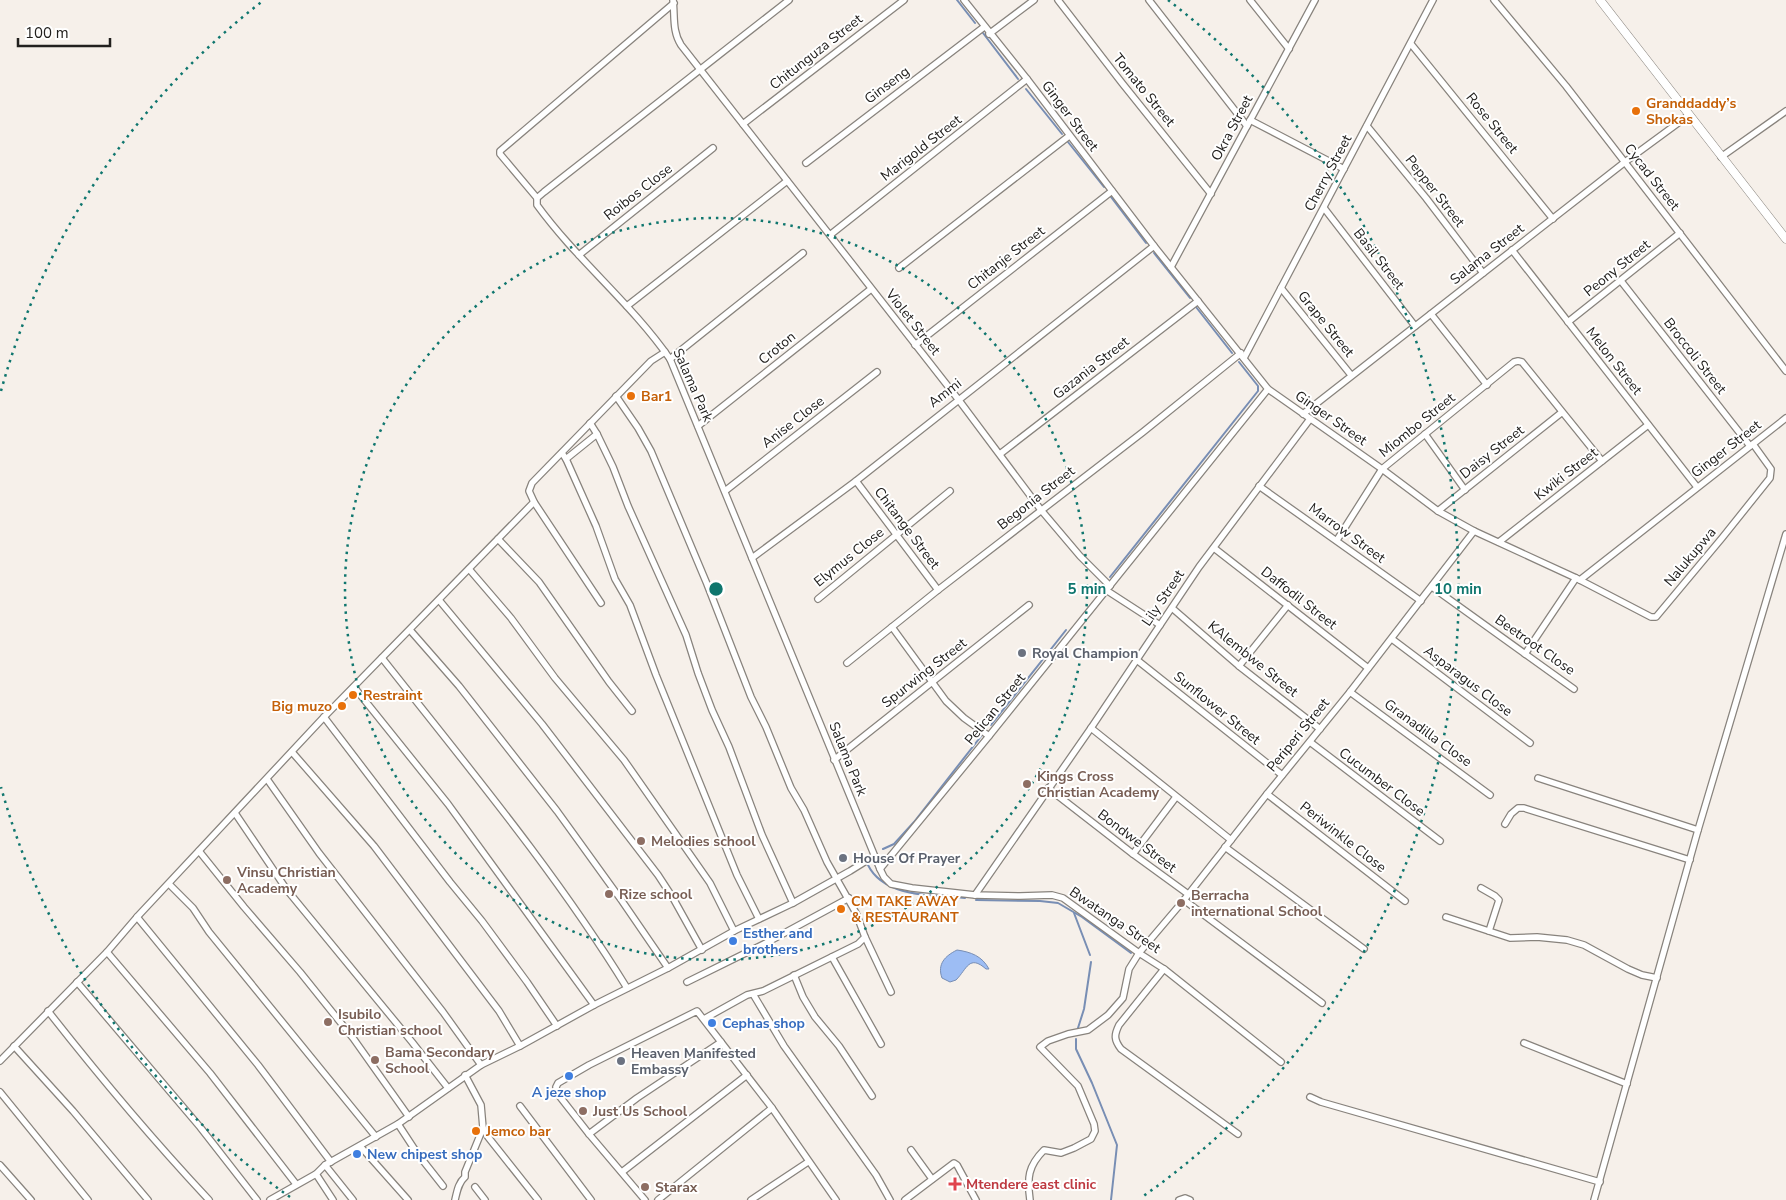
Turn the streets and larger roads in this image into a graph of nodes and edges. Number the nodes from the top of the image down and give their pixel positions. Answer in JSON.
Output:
{"nodes":[{"id":1,"x":789,"y":0,"type":"edge"},
{"id":2,"x":904,"y":0,"type":"edge"},
{"id":3,"x":964,"y":0,"type":"edge"},
{"id":4,"x":1034,"y":0,"type":"edge"},
{"id":5,"x":1058,"y":0,"type":"edge"},
{"id":6,"x":1149,"y":0,"type":"edge"},
{"id":7,"x":1250,"y":0,"type":"edge"},
{"id":8,"x":1315,"y":0,"type":"edge"},
{"id":9,"x":1434,"y":0,"type":"edge"},
{"id":10,"x":1494,"y":0,"type":"edge"},
{"id":11,"x":1600,"y":0,"type":"edge"},
{"id":12,"x":674,"y":2,"type":"edge"},
{"id":13,"x":984,"y":27,"type":"junction"},
{"id":14,"x":989,"y":34,"type":"junction"},
{"id":15,"x":1411,"y":44,"type":"junction"},
{"id":16,"x":1289,"y":49,"type":"junction"},
{"id":17,"x":700,"y":70,"type":"junction"},
{"id":18,"x":1027,"y":79,"type":"junction"},
{"id":19,"x":1786,"y":111,"type":"edge"},
{"id":20,"x":1689,"y":116,"type":"junction"},
{"id":21,"x":1248,"y":123,"type":"junction"},
{"id":22,"x":744,"y":124,"type":"junction"},
{"id":23,"x":1367,"y":126,"type":"junction"},
{"id":24,"x":1069,"y":136,"type":"junction"},
{"id":25,"x":713,"y":148,"type":"dead end"},
{"id":26,"x":1721,"y":157,"type":"junction"},
{"id":27,"x":1625,"y":162,"type":"junction"},
{"id":28,"x":806,"y":163,"type":"dead end"},
{"id":29,"x":1344,"y":169,"type":"junction"},
{"id":30,"x":787,"y":181,"type":"junction"},
{"id":31,"x":1112,"y":191,"type":"junction"},
{"id":32,"x":1211,"y":194,"type":"junction"},
{"id":33,"x":537,"y":198,"type":"junction"},
{"id":34,"x":1324,"y":208,"type":"junction"},
{"id":35,"x":1553,"y":218,"type":"junction"},
{"id":36,"x":1680,"y":234,"type":"junction"},
{"id":37,"x":830,"y":235,"type":"junction"},
{"id":38,"x":1786,"y":239,"type":"edge"},
{"id":39,"x":1154,"y":246,"type":"junction"},
{"id":40,"x":1512,"y":250,"type":"junction"},
{"id":41,"x":803,"y":253,"type":"dead end"},
{"id":42,"x":579,"y":255,"type":"junction"},
{"id":43,"x":1171,"y":267,"type":"junction"},
{"id":44,"x":899,"y":268,"type":"dead end"},
{"id":45,"x":1483,"y":273,"type":"junction"},
{"id":46,"x":1621,"y":282,"type":"junction"},
{"id":47,"x":1281,"y":288,"type":"junction"},
{"id":48,"x":871,"y":289,"type":"junction"},
{"id":49,"x":1198,"y":301,"type":"junction"},
{"id":50,"x":627,"y":306,"type":"junction"},
{"id":51,"x":1431,"y":314,"type":"junction"},
{"id":52,"x":1568,"y":322,"type":"junction"},
{"id":53,"x":1416,"y":326,"type":"junction"},
{"id":54,"x":915,"y":345,"type":"junction"},
{"id":55,"x":665,"y":352,"type":"junction"},
{"id":56,"x":1243,"y":355,"type":"junction"},
{"id":57,"x":670,"y":359,"type":"junction"},
{"id":58,"x":1786,"y":371,"type":"edge"},
{"id":59,"x":877,"y":372,"type":"dead end"},
{"id":60,"x":1351,"y":375,"type":"junction"},
{"id":61,"x":1487,"y":385,"type":"junction"},
{"id":62,"x":1268,"y":389,"type":"junction"},
{"id":63,"x":616,"y":396,"type":"junction"},
{"id":64,"x":958,"y":399,"type":"junction"},
{"id":65,"x":1561,"y":413,"type":"junction"},
{"id":66,"x":1303,"y":414,"type":"junction"},
{"id":67,"x":1786,"y":418,"type":"edge"},
{"id":68,"x":1310,"y":419,"type":"junction"},
{"id":69,"x":590,"y":423,"type":"junction"},
{"id":70,"x":1648,"y":425,"type":"junction"},
{"id":71,"x":698,"y":426,"type":"junction"},
{"id":72,"x":597,"y":434,"type":"junction"},
{"id":73,"x":1425,"y":434,"type":"junction"},
{"id":74,"x":1752,"y":445,"type":"junction"},
{"id":75,"x":562,"y":453,"type":"junction"},
{"id":76,"x":1000,"y":454,"type":"junction"},
{"id":77,"x":566,"y":459,"type":"junction"},
{"id":78,"x":1602,"y":461,"type":"junction"},
{"id":79,"x":1382,"y":469,"type":"junction"},
{"id":80,"x":856,"y":481,"type":"junction"},
{"id":81,"x":1259,"y":486,"type":"junction"},
{"id":82,"x":1697,"y":486,"type":"junction"},
{"id":83,"x":1465,"y":490,"type":"junction"},
{"id":84,"x":725,"y":491,"type":"junction"},
{"id":85,"x":950,"y":491,"type":"dead end"},
{"id":86,"x":534,"y":502,"type":"junction"},
{"id":87,"x":1041,"y":510,"type":"junction"},
{"id":88,"x":1438,"y":512,"type":"junction"},
{"id":89,"x":1474,"y":532,"type":"junction"},
{"id":90,"x":1786,"y":534,"type":"edge"},
{"id":91,"x":896,"y":535,"type":"junction"},
{"id":92,"x":498,"y":539,"type":"junction"},
{"id":93,"x":1337,"y":540,"type":"junction"},
{"id":94,"x":1500,"y":542,"type":"junction"},
{"id":95,"x":1214,"y":548,"type":"junction"},
{"id":96,"x":752,"y":558,"type":"junction"},
{"id":97,"x":469,"y":569,"type":"junction"},
{"id":98,"x":1578,"y":579,"type":"junction"},
{"id":99,"x":1432,"y":587,"type":"junction"},
{"id":100,"x":1108,"y":588,"type":"junction"},
{"id":101,"x":938,"y":590,"type":"junction"},
{"id":102,"x":818,"y":598,"type":"dead end"},
{"id":103,"x":439,"y":600,"type":"junction"},
{"id":104,"x":1421,"y":600,"type":"junction"},
{"id":105,"x":601,"y":603,"type":"dead end"},
{"id":106,"x":1029,"y":605,"type":"dead end"},
{"id":107,"x":1288,"y":605,"type":"junction"},
{"id":108,"x":1172,"y":608,"type":"junction"},
{"id":109,"x":1160,"y":625,"type":"junction"},
{"id":110,"x":892,"y":627,"type":"junction"},
{"id":111,"x":410,"y":630,"type":"junction"},
{"id":112,"x":1392,"y":639,"type":"junction"},
{"id":113,"x":1525,"y":654,"type":"junction"},
{"id":114,"x":382,"y":658,"type":"junction"},
{"id":115,"x":1137,"y":660,"type":"junction"},
{"id":116,"x":847,"y":663,"type":"dead end"},
{"id":117,"x":1240,"y":666,"type":"junction"},
{"id":118,"x":1368,"y":668,"type":"junction"},
{"id":119,"x":932,"y":683,"type":"junction"},
{"id":120,"x":354,"y":687,"type":"junction"},
{"id":121,"x":1574,"y":688,"type":"dead end"},
{"id":122,"x":1350,"y":692,"type":"junction"},
{"id":123,"x":632,"y":711,"type":"dead end"},
{"id":124,"x":324,"y":717,"type":"junction"},
{"id":125,"x":1091,"y":728,"type":"junction"},
{"id":126,"x":1320,"y":729,"type":"junction"},
{"id":127,"x":989,"y":736,"type":"junction"},
{"id":128,"x":1310,"y":742,"type":"junction"},
{"id":129,"x":1530,"y":742,"type":"dead end"},
{"id":130,"x":292,"y":752,"type":"junction"},
{"id":131,"x":834,"y":760,"type":"junction"},
{"id":132,"x":1282,"y":776,"type":"junction"},
{"id":133,"x":267,"y":778,"type":"junction"},
{"id":134,"x":1538,"y":778,"type":"dead end"},
{"id":135,"x":1048,"y":788,"type":"junction"},
{"id":136,"x":1267,"y":794,"type":"junction"},
{"id":137,"x":1490,"y":795,"type":"dead end"},
{"id":138,"x":1176,"y":798,"type":"junction"},
{"id":139,"x":235,"y":813,"type":"junction"},
{"id":140,"x":1505,"y":824,"type":"dead end"},
{"id":141,"x":1698,"y":830,"type":"junction"},
{"id":142,"x":1230,"y":840,"type":"junction"},
{"id":143,"x":1440,"y":841,"type":"dead end"},
{"id":144,"x":1225,"y":847,"type":"junction"},
{"id":145,"x":200,"y":850,"type":"junction"},
{"id":146,"x":1132,"y":854,"type":"junction"},
{"id":147,"x":874,"y":856,"type":"junction"},
{"id":148,"x":1690,"y":860,"type":"junction"},
{"id":149,"x":880,"y":869,"type":"junction"},
{"id":150,"x":837,"y":878,"type":"junction"},
{"id":151,"x":169,"y":884,"type":"junction"},
{"id":152,"x":1481,"y":888,"type":"dead end"},
{"id":153,"x":1188,"y":894,"type":"junction"},
{"id":154,"x":975,"y":895,"type":"junction"},
{"id":155,"x":849,"y":898,"type":"junction"},
{"id":156,"x":1184,"y":900,"type":"junction"},
{"id":157,"x":1405,"y":901,"type":"dead end"},
{"id":158,"x":793,"y":903,"type":"junction"},
{"id":159,"x":137,"y":917,"type":"junction"},
{"id":160,"x":1446,"y":917,"type":"dead end"},
{"id":161,"x":759,"y":919,"type":"junction"},
{"id":162,"x":734,"y":931,"type":"junction"},
{"id":163,"x":1489,"y":931,"type":"junction"},
{"id":164,"x":865,"y":937,"type":"junction"},
{"id":165,"x":702,"y":950,"type":"junction"},
{"id":166,"x":1364,"y":950,"type":"dead end"},
{"id":167,"x":107,"y":952,"type":"junction"},
{"id":168,"x":1139,"y":953,"type":"junction"},
{"id":169,"x":832,"y":957,"type":"junction"},
{"id":170,"x":668,"y":968,"type":"junction"},
{"id":171,"x":1164,"y":968,"type":"junction"},
{"id":172,"x":794,"y":975,"type":"junction"},
{"id":173,"x":1657,"y":978,"type":"junction"},
{"id":174,"x":77,"y":982,"type":"junction"},
{"id":175,"x":687,"y":982,"type":"dead end"},
{"id":176,"x":627,"y":988,"type":"junction"},
{"id":177,"x":891,"y":992,"type":"dead end"},
{"id":178,"x":753,"y":994,"type":"junction"},
{"id":179,"x":1322,"y":1003,"type":"dead end"},
{"id":180,"x":594,"y":1005,"type":"junction"},
{"id":181,"x":48,"y":1011,"type":"junction"},
{"id":182,"x":704,"y":1019,"type":"junction"},
{"id":183,"x":557,"y":1026,"type":"junction"},
{"id":184,"x":721,"y":1042,"type":"junction"},
{"id":185,"x":1524,"y":1043,"type":"dead end"},
{"id":186,"x":881,"y":1044,"type":"dead end"},
{"id":187,"x":14,"y":1046,"type":"junction"},
{"id":188,"x":520,"y":1046,"type":"junction"},
{"id":189,"x":0,"y":1061,"type":"edge"},
{"id":190,"x":1282,"y":1062,"type":"dead end"},
{"id":191,"x":481,"y":1065,"type":"junction"},
{"id":192,"x":465,"y":1075,"type":"junction"},
{"id":193,"x":747,"y":1075,"type":"junction"},
{"id":194,"x":1627,"y":1084,"type":"junction"},
{"id":195,"x":448,"y":1088,"type":"junction"},
{"id":196,"x":0,"y":1092,"type":"edge"},
{"id":197,"x":872,"y":1096,"type":"dead end"},
{"id":198,"x":1310,"y":1097,"type":"dead end"},
{"id":199,"x":520,"y":1106,"type":"dead end"},
{"id":200,"x":772,"y":1108,"type":"junction"},
{"id":201,"x":409,"y":1117,"type":"junction"},
{"id":202,"x":398,"y":1124,"type":"junction"},
{"id":203,"x":483,"y":1128,"type":"junction"},
{"id":204,"x":589,"y":1134,"type":"junction"},
{"id":205,"x":1238,"y":1134,"type":"dead end"},
{"id":206,"x":376,"y":1137,"type":"junction"},
{"id":207,"x":360,"y":1146,"type":"junction"},
{"id":208,"x":910,"y":1150,"type":"dead end"},
{"id":209,"x":808,"y":1162,"type":"junction"},
{"id":210,"x":328,"y":1164,"type":"junction"},
{"id":211,"x":0,"y":1165,"type":"edge"},
{"id":212,"x":622,"y":1172,"type":"junction"},
{"id":213,"x":316,"y":1174,"type":"junction"},
{"id":214,"x":932,"y":1179,"type":"junction"},
{"id":215,"x":1600,"y":1182,"type":"junction"},
{"id":216,"x":296,"y":1184,"type":"junction"},
{"id":217,"x":443,"y":1186,"type":"dead end"},
{"id":218,"x":475,"y":1188,"type":"dead end"},
{"id":219,"x":280,"y":1198,"type":"edge"},
{"id":220,"x":31,"y":1200,"type":"edge"},
{"id":221,"x":88,"y":1200,"type":"edge"},
{"id":222,"x":148,"y":1200,"type":"edge"},
{"id":223,"x":209,"y":1200,"type":"edge"},
{"id":224,"x":256,"y":1200,"type":"edge"},
{"id":225,"x":270,"y":1200,"type":"edge"},
{"id":226,"x":333,"y":1200,"type":"edge"},
{"id":227,"x":353,"y":1200,"type":"edge"},
{"id":228,"x":408,"y":1200,"type":"edge"},
{"id":229,"x":455,"y":1200,"type":"edge"},
{"id":230,"x":485,"y":1200,"type":"edge"},
{"id":231,"x":538,"y":1200,"type":"edge"},
{"id":232,"x":591,"y":1200,"type":"edge"},
{"id":233,"x":645,"y":1200,"type":"edge"},
{"id":234,"x":658,"y":1200,"type":"edge"},
{"id":235,"x":751,"y":1200,"type":"edge"},
{"id":236,"x":836,"y":1200,"type":"edge"},
{"id":237,"x":890,"y":1200,"type":"edge"},
{"id":238,"x":905,"y":1200,"type":"edge"},
{"id":239,"x":976,"y":1200,"type":"edge"},
{"id":240,"x":1030,"y":1200,"type":"edge"},
{"id":241,"x":1180,"y":1200,"type":"edge"},
{"id":242,"x":1190,"y":1200,"type":"edge"},
{"id":243,"x":1594,"y":1200,"type":"edge"}],
"edges":[{"from":1,"to":17,"type":"street"},
{"from":2,"to":22,"type":"street","name":"Chitunguza Street"},
{"from":3,"to":13,"type":"street","name":"Ginger Street"},
{"from":4,"to":14,"type":"street"},
{"from":5,"to":32,"type":"street","name":"Tomato Street"},
{"from":6,"to":21,"type":"street"},
{"from":7,"to":16,"type":"street"},
{"from":8,"to":16,"type":"street","name":"Okra Street"},
{"from":9,"to":15,"type":"street","name":"Cherry Street"},
{"from":10,"to":27,"type":"street","name":"Cycad Street"},
{"from":11,"to":20,"type":"street"},
{"from":12,"to":17,"type":"street","name":"Violet Street"},
{"from":12,"to":33,"type":"street","name":"Salama Park"},
{"from":13,"to":14,"type":"street","name":"Ginger Street"},
{"from":13,"to":28,"type":"street","name":"Ginseng"},
{"from":14,"to":18,"type":"street","name":"Ginger Street"},
{"from":15,"to":23,"type":"street","name":"Cherry Street"},
{"from":15,"to":35,"type":"street","name":"Rose Street"},
{"from":16,"to":21,"type":"street","name":"Okra Street"},
{"from":17,"to":22,"type":"street","name":"Violet Street"},
{"from":17,"to":33,"type":"street"},
{"from":18,"to":24,"type":"street","name":"Ginger Street"},
{"from":18,"to":37,"type":"street","name":"Marigold Street"},
{"from":19,"to":26,"type":"street"},
{"from":20,"to":26,"type":"street"},
{"from":20,"to":27,"type":"street","name":"Salama Street"},
{"from":21,"to":29,"type":"street"},
{"from":21,"to":32,"type":"street","name":"Okra Street"},
{"from":22,"to":30,"type":"street","name":"Violet Street"},
{"from":23,"to":29,"type":"street","name":"Cherry Street"},
{"from":23,"to":45,"type":"street","name":"Pepper Street"},
{"from":24,"to":31,"type":"street","name":"Ginger Street"},
{"from":24,"to":44,"type":"street"},
{"from":25,"to":42,"type":"street","name":"Roibos Close"},
{"from":26,"to":38,"type":"street"},
{"from":27,"to":35,"type":"street","name":"Salama Street"},
{"from":27,"to":36,"type":"street","name":"Cycad Street"},
{"from":29,"to":34,"type":"street","name":"Cherry Street"},
{"from":30,"to":37,"type":"street","name":"Violet Street"},
{"from":30,"to":50,"type":"street"},
{"from":31,"to":39,"type":"street","name":"Ginger Street"},
{"from":31,"to":54,"type":"street","name":"Chitanje Street"},
{"from":32,"to":43,"type":"street","name":"Okra Street"},
{"from":33,"to":42,"type":"street","name":"Salama Park"},
{"from":34,"to":47,"type":"street","name":"Cherry Street"},
{"from":34,"to":53,"type":"street","name":"Basil Street"},
{"from":35,"to":40,"type":"street","name":"Salama Street"},
{"from":36,"to":46,"type":"street","name":"Peony Street"},
{"from":36,"to":58,"type":"street","name":"Cycad Street"},
{"from":37,"to":48,"type":"street","name":"Violet Street"},
{"from":39,"to":43,"type":"street","name":"Ginger Street"},
{"from":39,"to":64,"type":"street","name":"Ammi"},
{"from":40,"to":45,"type":"street","name":"Salama Street"},
{"from":40,"to":52,"type":"street","name":"Melon Street"},
{"from":41,"to":57,"type":"street"},
{"from":42,"to":50,"type":"street","name":"Salama Park"},
{"from":43,"to":49,"type":"street","name":"Ginger Street"},
{"from":45,"to":51,"type":"street","name":"Salama Street"},
{"from":46,"to":52,"type":"street","name":"Peony Street"},
{"from":46,"to":74,"type":"street","name":"Broccoli Street"},
{"from":47,"to":56,"type":"street","name":"Cherry Street"},
{"from":47,"to":60,"type":"street","name":"Grape Street"},
{"from":48,"to":54,"type":"street","name":"Violet Street"},
{"from":48,"to":71,"type":"street","name":"Croton"},
{"from":49,"to":56,"type":"street","name":"Ginger Street"},
{"from":49,"to":76,"type":"street","name":"Gazania Street"},
{"from":50,"to":55,"type":"street","name":"Salama Park"},
{"from":51,"to":53,"type":"street","name":"Salama Street"},
{"from":51,"to":61,"type":"street"},
{"from":52,"to":70,"type":"street","name":"Melon Street"},
{"from":53,"to":60,"type":"street","name":"Salama Street"},
{"from":54,"to":64,"type":"street","name":"Violet Street"},
{"from":55,"to":57,"type":"street","name":"Salama Park"},
{"from":55,"to":63,"type":"street"},
{"from":56,"to":62,"type":"street","name":"Ginger Street"},
{"from":56,"to":87,"type":"street","name":"Begonia Street"},
{"from":57,"to":71,"type":"street","name":"Salama Park"},
{"from":59,"to":84,"type":"street","name":"Anise Close"},
{"from":60,"to":66,"type":"street","name":"Salama Street"},
{"from":61,"to":65,"type":"street","name":"Miombo Street"},
{"from":61,"to":73,"type":"street","name":"Miombo Street"},
{"from":62,"to":66,"type":"street","name":"Ginger Street"},
{"from":62,"to":100,"type":"street","name":"Pelican Street"},
{"from":63,"to":69,"type":"street"},
{"from":63,"to":150,"type":"street"},
{"from":64,"to":76,"type":"street","name":"Violet Street"},
{"from":64,"to":80,"type":"street","name":"Ammi"},
{"from":65,"to":78,"type":"street"},
{"from":65,"to":83,"type":"street","name":"Daisy Street"},
{"from":66,"to":68,"type":"street","name":"Ginger Street"},
{"from":67,"to":74,"type":"street","name":"Ginger Street"},
{"from":68,"to":79,"type":"street","name":"Ginger Street"},
{"from":68,"to":81,"type":"street","name":"Lily Street"},
{"from":69,"to":72,"type":"street"},
{"from":69,"to":75,"type":"street"},
{"from":70,"to":78,"type":"street","name":"Kwiki Street"},
{"from":70,"to":82,"type":"street","name":"Melon Street"},
{"from":71,"to":84,"type":"street","name":"Salama Park"},
{"from":72,"to":77,"type":"street"},
{"from":72,"to":158,"type":"street"},
{"from":73,"to":79,"type":"street","name":"Miombo Street"},
{"from":73,"to":83,"type":"street"},
{"from":74,"to":82,"type":"street","name":"Ginger Street"},
{"from":74,"to":98,"type":"street","name":"Nalukupwa"},
{"from":75,"to":77,"type":"street"},
{"from":75,"to":86,"type":"street"},
{"from":76,"to":87,"type":"street","name":"Violet Street"},
{"from":77,"to":161,"type":"street"},
{"from":78,"to":94,"type":"street","name":"Kwiki Street"},
{"from":79,"to":88,"type":"street","name":"Ginger Street"},
{"from":79,"to":93,"type":"street","name":"Miombo Street"},
{"from":80,"to":91,"type":"street","name":"Chitange Street"},
{"from":80,"to":96,"type":"street","name":"Ammi"},
{"from":81,"to":93,"type":"street","name":"Marrow Street"},
{"from":81,"to":95,"type":"street","name":"Lily Street"},
{"from":82,"to":98,"type":"street","name":"Ginger Street"},
{"from":83,"to":88,"type":"street","name":"Daisy Street"},
{"from":84,"to":96,"type":"street","name":"Salama Park"},
{"from":85,"to":91,"type":"street","name":"Elymus Close"},
{"from":86,"to":92,"type":"street"},
{"from":86,"to":105,"type":"street"},
{"from":87,"to":100,"type":"street","name":"Violet Street"},
{"from":87,"to":101,"type":"street","name":"Begonia Street"},
{"from":88,"to":89,"type":"street","name":"Ginger Street"},
{"from":89,"to":94,"type":"street","name":"Ginger Street"},
{"from":89,"to":99,"type":"street","name":"Periperi Street"},
{"from":90,"to":141,"type":"street"},
{"from":91,"to":101,"type":"street","name":"Chitange Street"},
{"from":91,"to":102,"type":"street","name":"Elymus Close"},
{"from":92,"to":97,"type":"street"},
{"from":92,"to":123,"type":"street"},
{"from":93,"to":104,"type":"street","name":"Marrow Street"},
{"from":94,"to":98,"type":"street","name":"Ginger Street"},
{"from":95,"to":107,"type":"street","name":"Daffodil Street"},
{"from":95,"to":108,"type":"street","name":"Lily Street"},
{"from":96,"to":131,"type":"street","name":"Salama Park"},
{"from":97,"to":103,"type":"street"},
{"from":97,"to":162,"type":"street"},
{"from":98,"to":113,"type":"street"},
{"from":99,"to":104,"type":"street","name":"Periperi Street"},
{"from":99,"to":113,"type":"street","name":"Beetroot Close"},
{"from":100,"to":109,"type":"street","name":"Violet Street"},
{"from":100,"to":127,"type":"street","name":"Pelican Street"},
{"from":101,"to":110,"type":"street","name":"Begonia Street"},
{"from":103,"to":111,"type":"street"},
{"from":103,"to":165,"type":"street"},
{"from":104,"to":112,"type":"street","name":"Periperi Street"},
{"from":106,"to":119,"type":"street","name":"Spurwing Street"},
{"from":107,"to":117,"type":"street"},
{"from":107,"to":118,"type":"street","name":"Daffodil Street"},
{"from":108,"to":109,"type":"street","name":"Lily Street"},
{"from":108,"to":117,"type":"street","name":"KAlembwe Street"},
{"from":109,"to":115,"type":"street","name":"Lily Street"},
{"from":110,"to":116,"type":"street","name":"Begonia Street"},
{"from":110,"to":119,"type":"street"},
{"from":111,"to":114,"type":"street"},
{"from":111,"to":170,"type":"street"},
{"from":112,"to":118,"type":"street","name":"Periperi Street"},
{"from":112,"to":129,"type":"street","name":"Asparagus Close"},
{"from":113,"to":121,"type":"street","name":"Beetroot Close"},
{"from":114,"to":120,"type":"street"},
{"from":114,"to":176,"type":"street"},
{"from":115,"to":125,"type":"street","name":"Lily Street"},
{"from":115,"to":132,"type":"street","name":"Sunflower Street"},
{"from":117,"to":126,"type":"street","name":"KAlembwe Street"},
{"from":118,"to":122,"type":"street","name":"Periperi Street"},
{"from":119,"to":127,"type":"street"},
{"from":119,"to":131,"type":"street","name":"Spurwing Street"},
{"from":120,"to":124,"type":"street"},
{"from":120,"to":180,"type":"street"},
{"from":122,"to":126,"type":"street","name":"Periperi Street"},
{"from":122,"to":137,"type":"street","name":"Granadilla Close"},
{"from":124,"to":130,"type":"street"},
{"from":124,"to":183,"type":"street"},
{"from":125,"to":135,"type":"street","name":"Lily Street"},
{"from":125,"to":138,"type":"street"},
{"from":126,"to":128,"type":"street","name":"Periperi Street"},
{"from":127,"to":149,"type":"street","name":"Pelican Street"},
{"from":128,"to":132,"type":"street","name":"Periperi Street"},
{"from":128,"to":143,"type":"street","name":"Cucumber Close"},
{"from":130,"to":133,"type":"street"},
{"from":130,"to":188,"type":"street"},
{"from":131,"to":147,"type":"street","name":"Salama Park"},
{"from":132,"to":136,"type":"street","name":"Periperi Street"},
{"from":133,"to":139,"type":"street"},
{"from":133,"to":191,"type":"street"},
{"from":134,"to":141,"type":"street"},
{"from":135,"to":146,"type":"street","name":"Bondwe Street"},
{"from":135,"to":154,"type":"street","name":"Lily Street"},
{"from":136,"to":142,"type":"street","name":"Periperi Street"},
{"from":136,"to":157,"type":"street","name":"Periwinkle Close"},
{"from":138,"to":142,"type":"street"},
{"from":138,"to":146,"type":"street"},
{"from":139,"to":145,"type":"street"},
{"from":139,"to":195,"type":"street"},
{"from":140,"to":148,"type":"street"},
{"from":141,"to":148,"type":"street"},
{"from":142,"to":144,"type":"street","name":"Periperi Street"},
{"from":144,"to":153,"type":"street","name":"Periperi Street"},
{"from":144,"to":166,"type":"street"},
{"from":145,"to":151,"type":"street"},
{"from":145,"to":201,"type":"street"},
{"from":146,"to":153,"type":"street","name":"Bondwe Street"},
{"from":147,"to":149,"type":"street"},
{"from":147,"to":150,"type":"street"},
{"from":148,"to":173,"type":"street"},
{"from":149,"to":154,"type":"street","name":"Bwatanga Street"},
{"from":150,"to":155,"type":"street"},
{"from":150,"to":158,"type":"street"},
{"from":151,"to":159,"type":"street"},
{"from":151,"to":206,"type":"street"},
{"from":152,"to":163,"type":"street"},
{"from":153,"to":156,"type":"street","name":"Periperi Street"},
{"from":154,"to":168,"type":"street","name":"Bwatanga Street"},
{"from":155,"to":164,"type":"street"},
{"from":155,"to":175,"type":"street"},
{"from":156,"to":168,"type":"street","name":"Periperi Street"},
{"from":156,"to":179,"type":"street"},
{"from":158,"to":161,"type":"street"},
{"from":159,"to":167,"type":"street"},
{"from":159,"to":210,"type":"street"},
{"from":160,"to":163,"type":"street"},
{"from":161,"to":162,"type":"street"},
{"from":162,"to":165,"type":"street"},
{"from":163,"to":173,"type":"street"},
{"from":164,"to":169,"type":"street"},
{"from":164,"to":177,"type":"street"},
{"from":165,"to":170,"type":"street"},
{"from":167,"to":174,"type":"street"},
{"from":167,"to":216,"type":"street"},
{"from":168,"to":171,"type":"street","name":"Bwatanga Street"},
{"from":168,"to":240,"type":"street","name":"Periperi Street"},
{"from":169,"to":172,"type":"street"},
{"from":169,"to":186,"type":"street"},
{"from":170,"to":176,"type":"street"},
{"from":171,"to":190,"type":"street","name":"Bwatanga Street"},
{"from":171,"to":205,"type":"street"},
{"from":172,"to":178,"type":"street"},
{"from":172,"to":197,"type":"street"},
{"from":173,"to":194,"type":"street"},
{"from":174,"to":181,"type":"street"},
{"from":174,"to":224,"type":"street"},
{"from":176,"to":180,"type":"street"},
{"from":178,"to":182,"type":"street"},
{"from":178,"to":237,"type":"street"},
{"from":180,"to":183,"type":"street"},
{"from":181,"to":187,"type":"street"},
{"from":181,"to":223,"type":"street"},
{"from":182,"to":184,"type":"street"},
{"from":182,"to":204,"type":"street"},
{"from":183,"to":188,"type":"street"},
{"from":184,"to":193,"type":"street"},
{"from":184,"to":204,"type":"street"},
{"from":185,"to":194,"type":"street"},
{"from":187,"to":189,"type":"street"},
{"from":187,"to":222,"type":"street"},
{"from":188,"to":191,"type":"street"},
{"from":191,"to":192,"type":"street"},
{"from":192,"to":195,"type":"street"},
{"from":192,"to":203,"type":"street"},
{"from":193,"to":200,"type":"street"},
{"from":193,"to":212,"type":"street"},
{"from":194,"to":215,"type":"street"},
{"from":195,"to":201,"type":"street"},
{"from":196,"to":221,"type":"street"},
{"from":198,"to":215,"type":"street"},
{"from":199,"to":232,"type":"street"},
{"from":200,"to":209,"type":"street"},
{"from":200,"to":234,"type":"street"},
{"from":201,"to":202,"type":"street"},
{"from":202,"to":206,"type":"street"},
{"from":202,"to":217,"type":"street"},
{"from":203,"to":229,"type":"street"},
{"from":203,"to":231,"type":"street"},
{"from":204,"to":212,"type":"street"},
{"from":206,"to":207,"type":"street"},
{"from":207,"to":210,"type":"street"},
{"from":207,"to":228,"type":"street"},
{"from":208,"to":214,"type":"street"},
{"from":209,"to":235,"type":"street"},
{"from":209,"to":236,"type":"street"},
{"from":210,"to":213,"type":"street"},
{"from":210,"to":227,"type":"street"},
{"from":211,"to":220,"type":"street"},
{"from":212,"to":233,"type":"street"},
{"from":213,"to":216,"type":"street"},
{"from":213,"to":226,"type":"street"},
{"from":214,"to":238,"type":"street"},
{"from":214,"to":239,"type":"street"},
{"from":215,"to":243,"type":"street"},
{"from":216,"to":219,"type":"street"},
{"from":218,"to":230,"type":"street"},
{"from":219,"to":225,"type":"street"},
{"from":241,"to":242,"type":"street"}]}
